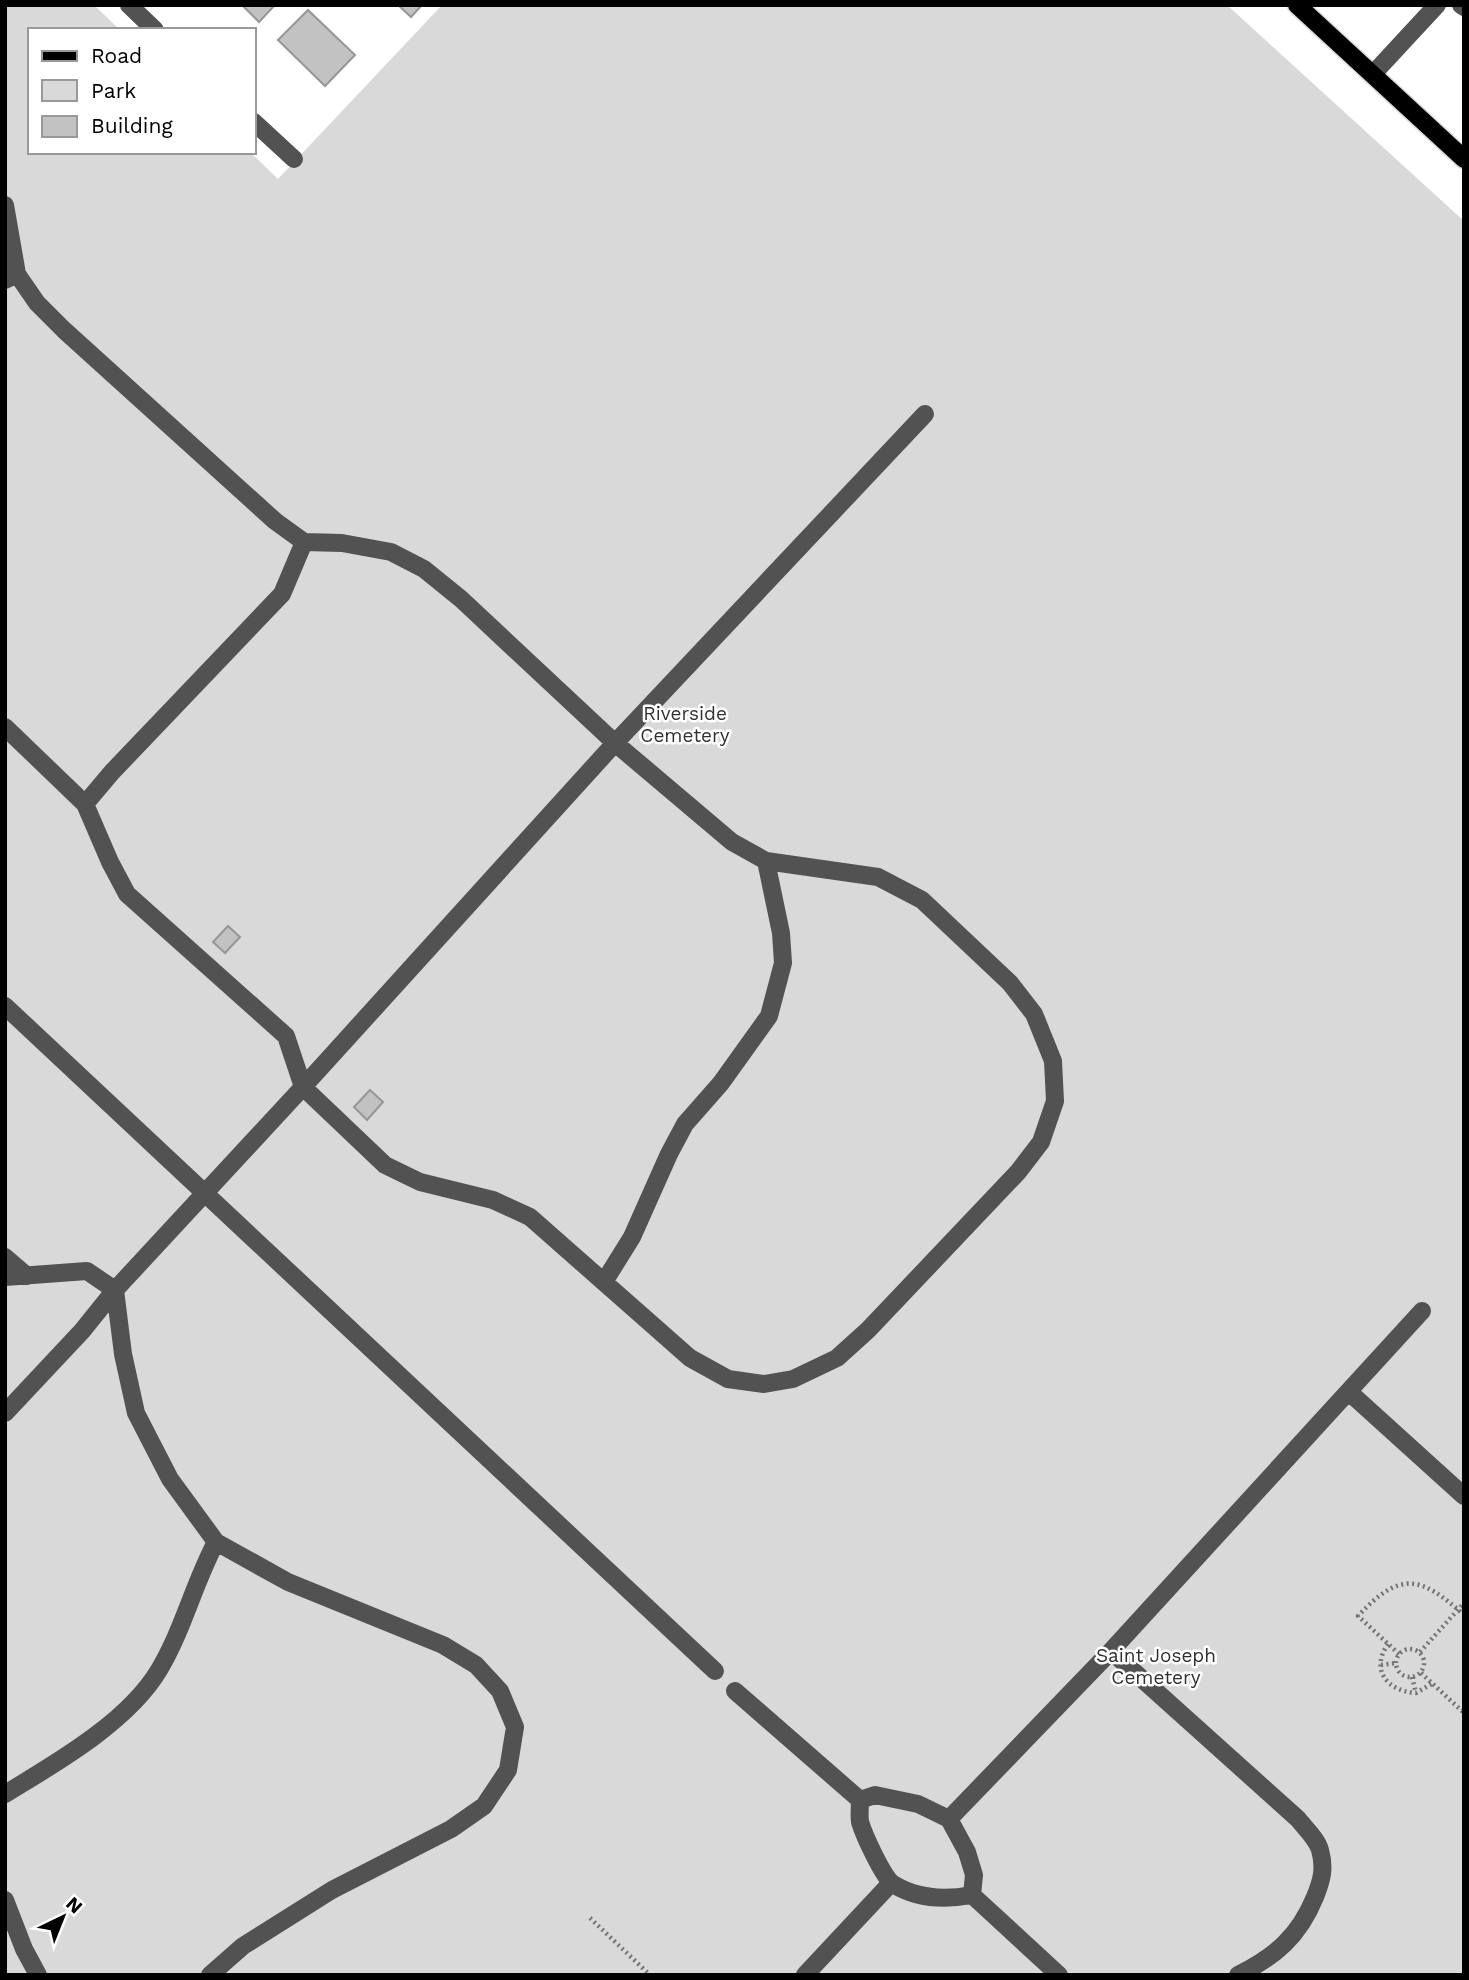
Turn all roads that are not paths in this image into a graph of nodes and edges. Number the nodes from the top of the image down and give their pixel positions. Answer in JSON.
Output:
{"nodes":[{"id":1,"x":129,"y":5,"type":"edge"},
{"id":2,"x":1297,"y":5,"type":"edge"},
{"id":3,"x":1437,"y":5,"type":"edge"},
{"id":4,"x":153,"y":28,"type":"edge"},
{"id":5,"x":1373,"y":75,"type":"junction"},
{"id":6,"x":256,"y":124,"type":"edge"},
{"id":7,"x":293,"y":159,"type":"dead end"},
{"id":8,"x":1464,"y":159,"type":"edge"},
{"id":9,"x":5,"y":205,"type":"edge"},
{"id":10,"x":11,"y":277,"type":"edge"},
{"id":11,"x":925,"y":414,"type":"dead end"},
{"id":12,"x":304,"y":542,"type":"junction"},
{"id":13,"x":5,"y":727,"type":"edge"},
{"id":14,"x":615,"y":743,"type":"junction"},
{"id":15,"x":85,"y":804,"type":"junction"},
{"id":16,"x":766,"y":861,"type":"junction"},
{"id":17,"x":5,"y":1006,"type":"edge"},
{"id":18,"x":303,"y":1087,"type":"junction"},
{"id":19,"x":204,"y":1194,"type":"junction"},
{"id":20,"x":5,"y":1257,"type":"edge"},
{"id":21,"x":27,"y":1276,"type":"junction"},
{"id":22,"x":5,"y":1277,"type":"edge"},
{"id":23,"x":604,"y":1282,"type":"junction"},
{"id":24,"x":114,"y":1290,"type":"junction"},
{"id":25,"x":1422,"y":1311,"type":"dead end"},
{"id":26,"x":1349,"y":1392,"type":"junction"},
{"id":27,"x":5,"y":1413,"type":"edge"},
{"id":28,"x":1464,"y":1496,"type":"edge"},
{"id":29,"x":216,"y":1542,"type":"junction"},
{"id":30,"x":1111,"y":1651,"type":"junction"},
{"id":31,"x":715,"y":1671,"type":"dead end"},
{"id":32,"x":735,"y":1691,"type":"dead end"},
{"id":33,"x":5,"y":1794,"type":"edge"},
{"id":34,"x":859,"y":1800,"type":"junction"},
{"id":35,"x":950,"y":1819,"type":"junction"},
{"id":36,"x":891,"y":1883,"type":"junction"},
{"id":37,"x":972,"y":1895,"type":"junction"},
{"id":38,"x":5,"y":1900,"type":"edge"},
{"id":39,"x":38,"y":1975,"type":"edge"},
{"id":40,"x":210,"y":1975,"type":"edge"},
{"id":41,"x":805,"y":1975,"type":"edge"},
{"id":42,"x":1059,"y":1975,"type":"edge"},
{"id":43,"x":1238,"y":1975,"type":"edge"}],
"edges":[{"from":1,"to":4,"type":"street"},
{"from":2,"to":5,"type":"main road"},
{"from":3,"to":5,"type":"street"},
{"from":5,"to":8,"type":"main road"},
{"from":6,"to":7,"type":"street"},
{"from":9,"to":10,"type":"street"},
{"from":10,"to":12,"type":"street"},
{"from":11,"to":14,"type":"street"},
{"from":12,"to":14,"type":"street"},
{"from":12,"to":15,"type":"street"},
{"from":13,"to":15,"type":"street"},
{"from":14,"to":16,"type":"street"},
{"from":14,"to":18,"type":"street"},
{"from":15,"to":18,"type":"street"},
{"from":16,"to":23,"type":"street"},
{"from":16,"to":23,"type":"street"},
{"from":17,"to":19,"type":"street"},
{"from":18,"to":19,"type":"street"},
{"from":18,"to":23,"type":"street"},
{"from":19,"to":24,"type":"street"},
{"from":19,"to":31,"type":"street"},
{"from":20,"to":21,"type":"street"},
{"from":21,"to":22,"type":"street"},
{"from":21,"to":24,"type":"street"},
{"from":24,"to":27,"type":"street"},
{"from":24,"to":29,"type":"street"},
{"from":25,"to":26,"type":"street"},
{"from":26,"to":28,"type":"street"},
{"from":26,"to":30,"type":"street"},
{"from":29,"to":33,"type":"street"},
{"from":29,"to":40,"type":"street"},
{"from":30,"to":35,"type":"street"},
{"from":30,"to":43,"type":"street"},
{"from":32,"to":34,"type":"street"},
{"from":34,"to":35,"type":"street"},
{"from":34,"to":36,"type":"street"},
{"from":35,"to":37,"type":"street"},
{"from":36,"to":37,"type":"street"},
{"from":36,"to":41,"type":"street"},
{"from":37,"to":42,"type":"street"},
{"from":38,"to":39,"type":"street"}]}
